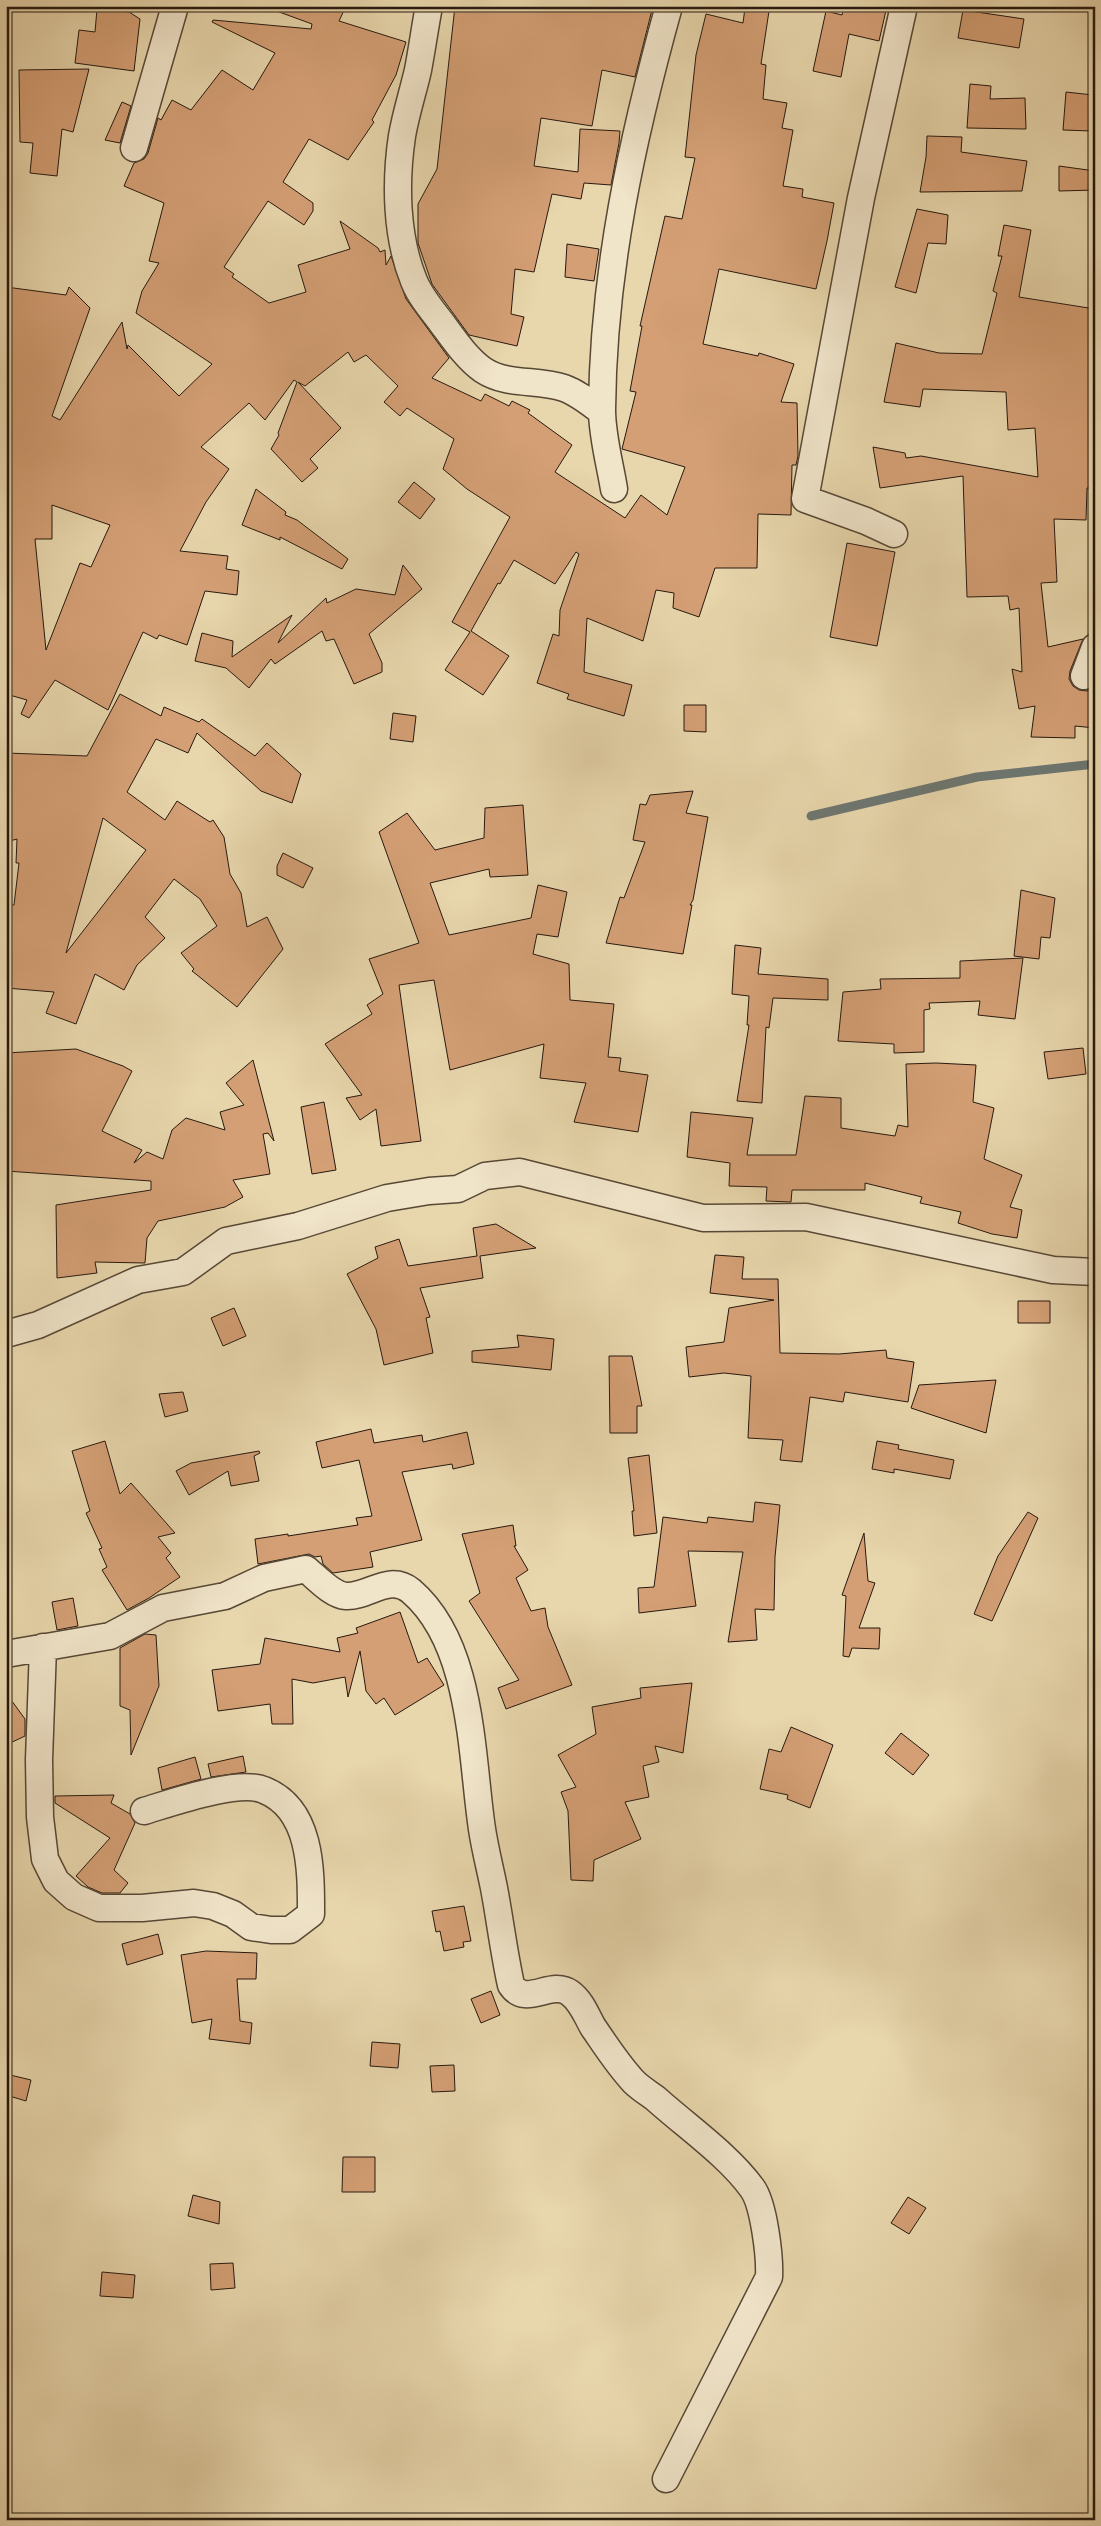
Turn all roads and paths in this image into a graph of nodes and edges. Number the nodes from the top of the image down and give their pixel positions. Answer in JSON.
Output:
{"nodes":[{"id":1,"x":175,"y":6,"type":"edge"},
{"id":2,"x":429,"y":6,"type":"edge"},
{"id":3,"x":669,"y":6,"type":"edge"},
{"id":4,"x":904,"y":6,"type":"edge"},
{"id":5,"x":134,"y":148,"type":"dead end"},
{"id":6,"x":602,"y":412,"type":"junction"},
{"id":7,"x":614,"y":489,"type":"dead end"},
{"id":8,"x":894,"y":534,"type":"dead end"},
{"id":9,"x":1095,"y":647,"type":"edge"},
{"id":10,"x":1084,"y":676,"type":"dead end"},
{"id":11,"x":1095,"y":1272,"type":"edge"},
{"id":12,"x":6,"y":1334,"type":"edge"},
{"id":13,"x":43,"y":1647,"type":"junction"},
{"id":14,"x":6,"y":1654,"type":"edge"},
{"id":15,"x":144,"y":1811,"type":"dead end"},
{"id":16,"x":666,"y":2479,"type":"dead end"}],
"edges":[{"from":1,"to":5,"type":"street"},
{"from":2,"to":6,"type":"street"},
{"from":3,"to":6,"type":"street"},
{"from":4,"to":8,"type":"street"},
{"from":6,"to":7,"type":"street"},
{"from":9,"to":10,"type":"street"},
{"from":11,"to":12,"type":"street"},
{"from":13,"to":14,"type":"street"},
{"from":13,"to":15,"type":"street"},
{"from":13,"to":16,"type":"street"}]}
